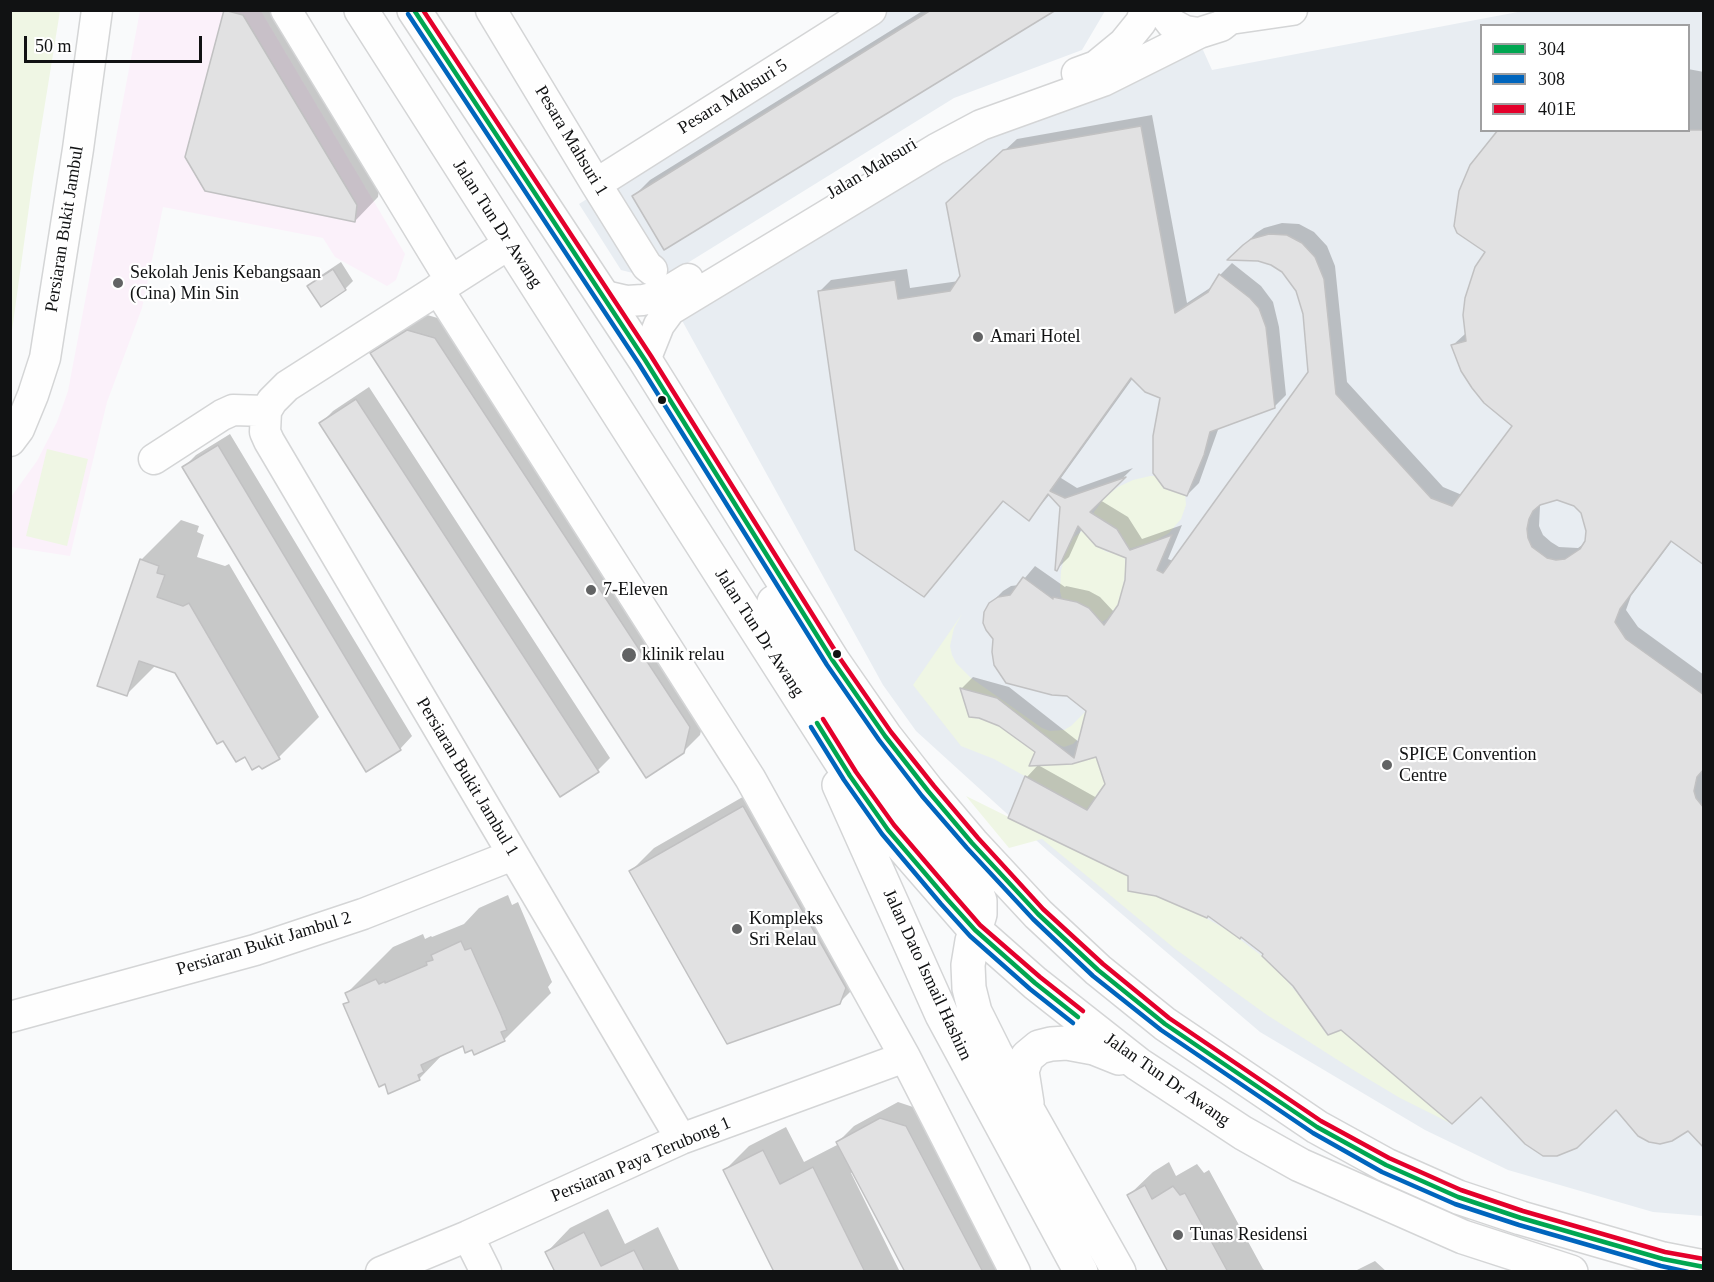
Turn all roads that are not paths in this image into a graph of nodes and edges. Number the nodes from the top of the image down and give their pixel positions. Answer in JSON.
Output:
{"nodes":[{"id":1,"x":97,"y":10,"type":"edge"},
{"id":2,"x":286,"y":10,"type":"edge"},
{"id":3,"x":361,"y":10,"type":"edge"},
{"id":4,"x":414,"y":10,"type":"edge"},
{"id":5,"x":492,"y":10,"type":"edge"},
{"id":6,"x":871,"y":10,"type":"edge"},
{"id":7,"x":1145,"y":10,"type":"edge"},
{"id":8,"x":1161,"y":10,"type":"edge"},
{"id":9,"x":1292,"y":10,"type":"edge"},
{"id":10,"x":1233,"y":15,"type":"edge"},
{"id":11,"x":1199,"y":33,"type":"junction"},
{"id":12,"x":1100,"y":73,"type":"junction"},
{"id":13,"x":596,"y":184,"type":"junction"},
{"id":14,"x":509,"y":244,"type":"junction"},
{"id":15,"x":445,"y":285,"type":"junction"},
{"id":16,"x":661,"y":292,"type":"junction"},
{"id":17,"x":601,"y":295,"type":"junction"},
{"id":18,"x":645,"y":360,"type":"junction"},
{"id":19,"x":266,"y":411,"type":"junction"},
{"id":20,"x":10,"y":441,"type":"edge"},
{"id":21,"x":154,"y":459,"type":"dead end"},
{"id":22,"x":722,"y":484,"type":"junction"},
{"id":23,"x":805,"y":703,"type":"junction"},
{"id":24,"x":513,"y":855,"type":"junction"},
{"id":25,"x":975,"y":930,"type":"junction"},
{"id":26,"x":10,"y":1017,"type":"edge"},
{"id":27,"x":905,"y":1057,"type":"junction"},
{"id":28,"x":1138,"y":1064,"type":"junction"},
{"id":29,"x":1032,"y":1119,"type":"junction"},
{"id":30,"x":681,"y":1139,"type":"junction"},
{"id":31,"x":468,"y":1236,"type":"junction"},
{"id":32,"x":1704,"y":1267,"type":"edge"},
{"id":33,"x":1073,"y":1269,"type":"edge"},
{"id":34,"x":381,"y":1272,"type":"edge"},
{"id":35,"x":486,"y":1272,"type":"edge"},
{"id":36,"x":1015,"y":1272,"type":"edge"},
{"id":37,"x":1119,"y":1272,"type":"edge"},
{"id":38,"x":1571,"y":1272,"type":"edge"}],
"edges":[{"from":1,"to":20,"type":"street","name":"Persiaran Bukit Jambul"},
{"from":2,"to":15,"type":"street"},
{"from":3,"to":14,"type":"main road","name":"Jalan Tun Dr Awang"},
{"from":4,"to":17,"type":"main road"},
{"from":5,"to":13,"type":"street","name":"Pesara Mahsuri 1"},
{"from":6,"to":13,"type":"street","name":"Pesara Mahsuri 5"},
{"from":7,"to":12,"type":"street"},
{"from":8,"to":11,"type":"street"},
{"from":9,"to":10,"type":"street"},
{"from":10,"to":11,"type":"street"},
{"from":11,"to":12,"type":"street"},
{"from":12,"to":16,"type":"street","name":"Jalan Mahsuri"},
{"from":13,"to":16,"type":"street","name":"Pesara Mahsuri 1"},
{"from":14,"to":15,"type":"street"},
{"from":14,"to":23,"type":"main road","name":"Jalan Tun Dr Awang"},
{"from":15,"to":19,"type":"street"},
{"from":15,"to":27,"type":"street"},
{"from":16,"to":17,"type":"street"},
{"from":16,"to":18,"type":"street"},
{"from":17,"to":18,"type":"main road"},
{"from":18,"to":22,"type":"main road"},
{"from":19,"to":21,"type":"street"},
{"from":19,"to":24,"type":"street","name":"Persiaran Bukit Jambul 1"},
{"from":22,"to":25,"type":"main road","name":"Jalan Dato Ismail Hashim"},
{"from":22,"to":32,"type":"main road"},
{"from":23,"to":25,"type":"main road","name":"Jalan Tun Dr Awang"},
{"from":23,"to":33,"type":"main road","name":"Jalan Dato Ismail Hashim"},
{"from":24,"to":26,"type":"street","name":"Persiaran Bukit Jambul 2"},
{"from":24,"to":30,"type":"street","name":"Persiaran Bukit Jambul 1"},
{"from":25,"to":28,"type":"main road","name":"Jalan Tun Dr Awang"},
{"from":25,"to":29,"type":"main road","name":"Jalan Dato Ismail Hashim"},
{"from":27,"to":30,"type":"street","name":"Persiaran Paya Terubong 1"},
{"from":27,"to":36,"type":"street"},
{"from":28,"to":29,"type":"main road"},
{"from":28,"to":38,"type":"main road","name":"Jalan Tun Dr Awang"},
{"from":29,"to":37,"type":"main road","name":"Jalan Dato Ismail Hashim"},
{"from":30,"to":31,"type":"street","name":"Persiaran Paya Terubong 1"},
{"from":31,"to":34,"type":"street","name":"Persiaran Paya Terubong 1"},
{"from":31,"to":35,"type":"street"}]}
